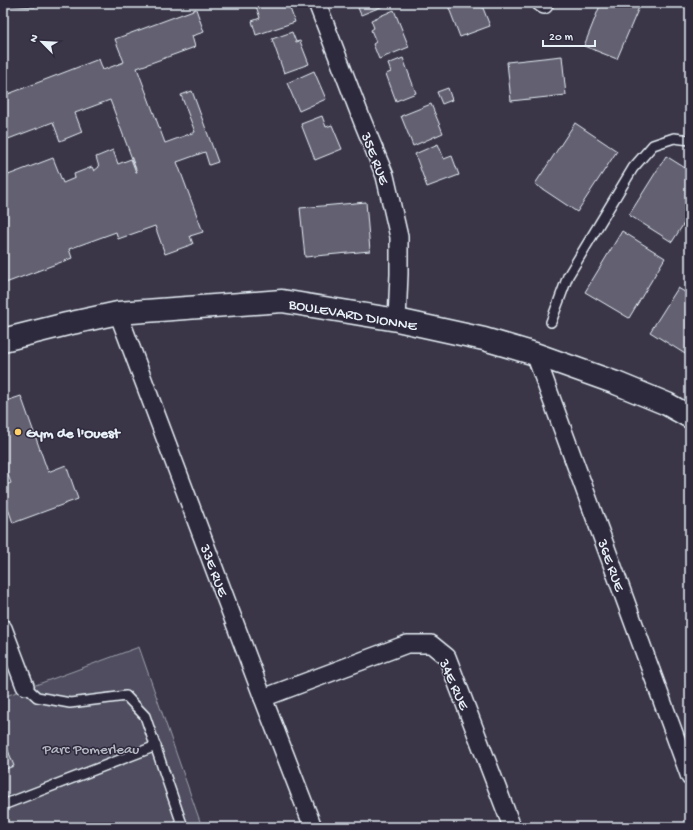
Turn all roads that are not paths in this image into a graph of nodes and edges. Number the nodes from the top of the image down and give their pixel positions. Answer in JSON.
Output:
{"nodes":[{"id":1,"x":317,"y":3,"type":"edge"},
{"id":2,"x":690,"y":140,"type":"edge"},
{"id":3,"x":118,"y":313,"type":"junction"},
{"id":4,"x":397,"y":320,"type":"junction"},
{"id":5,"x":551,"y":322,"type":"dead end"},
{"id":6,"x":3,"y":340,"type":"edge"},
{"id":7,"x":534,"y":354,"type":"junction"},
{"id":8,"x":690,"y":417,"type":"edge"},
{"id":9,"x":3,"y":628,"type":"edge"},
{"id":10,"x":25,"y":686,"type":"joint"},
{"id":11,"x":262,"y":698,"type":"junction"},
{"id":12,"x":156,"y":746,"type":"junction"},
{"id":13,"x":690,"y":777,"type":"edge"},
{"id":14,"x":3,"y":805,"type":"edge"},
{"id":15,"x":182,"y":827,"type":"edge"},
{"id":16,"x":312,"y":827,"type":"edge"},
{"id":17,"x":512,"y":827,"type":"edge"}],
"edges":[{"from":1,"to":4,"type":"street","name":"35E RUE"},
{"from":2,"to":5,"type":"lane"},
{"from":3,"to":4,"type":"main road","name":"BOULEVARD DIONNE"},
{"from":3,"to":6,"type":"main road","name":"BOULEVARD DIONNE"},
{"from":3,"to":11,"type":"street","name":"33E RUE"},
{"from":4,"to":7,"type":"main road","name":"BOULEVARD DIONNE"},
{"from":7,"to":8,"type":"main road","name":"BOULEVARD DIONNE"},
{"from":7,"to":13,"type":"street","name":"36E RUE"},
{"from":9,"to":10,"type":"street"},
{"from":10,"to":12,"type":"lane"},
{"from":11,"to":16,"type":"street","name":"33E RUE"},
{"from":11,"to":17,"type":"street","name":"34E RUE"},
{"from":12,"to":14,"type":"lane"},
{"from":12,"to":15,"type":"lane"}]}
